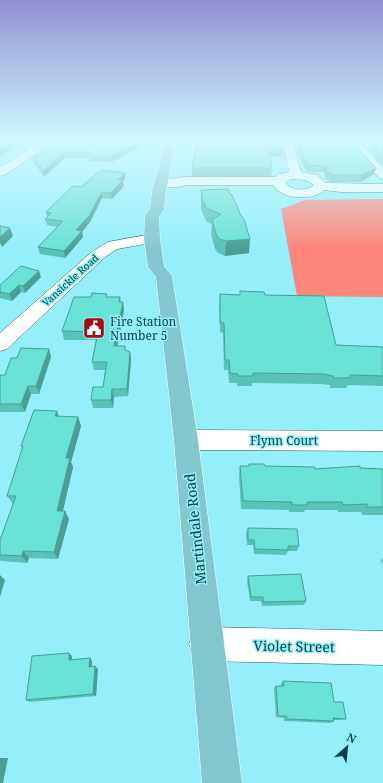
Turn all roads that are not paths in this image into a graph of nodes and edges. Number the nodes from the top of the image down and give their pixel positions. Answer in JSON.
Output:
{"nodes":[{"id":1,"x":163,"y":177,"type":"edge"},
{"id":2,"x":286,"y":177,"type":"edge"},
{"id":3,"x":305,"y":177,"type":"edge"},
{"id":4,"x":161,"y":183,"type":"junction"},
{"id":5,"x":279,"y":184,"type":"junction"},
{"id":6,"x":321,"y":186,"type":"junction"},
{"id":7,"x":383,"y":188,"type":"edge"},
{"id":8,"x":157,"y":210,"type":"junction"},
{"id":9,"x":152,"y":239,"type":"junction"},
{"id":10,"x":164,"y":276,"type":"junction"},
{"id":11,"x":0,"y":344,"type":"edge"},
{"id":12,"x":186,"y":440,"type":"junction"},
{"id":13,"x":383,"y":441,"type":"edge"},
{"id":14,"x":206,"y":644,"type":"junction"},
{"id":15,"x":383,"y":648,"type":"edge"},
{"id":16,"x":222,"y":783,"type":"edge"}],
"edges":[{"from":1,"to":4,"type":"main road","name":"Martindale Road"},
{"from":2,"to":5,"type":"street"},
{"from":3,"to":6,"type":"street"},
{"from":4,"to":5,"type":"street"},
{"from":4,"to":8,"type":"main road","name":"Martindale Road"},
{"from":5,"to":6,"type":"street"},
{"from":6,"to":7,"type":"street"},
{"from":8,"to":9,"type":"main road","name":"Martindale Road"},
{"from":8,"to":10,"type":"main road","name":"Martindale Road"},
{"from":9,"to":10,"type":"main road","name":"Martindale Road"},
{"from":9,"to":11,"type":"street","name":"Vansickle Road"},
{"from":10,"to":12,"type":"main road","name":"Martindale Road"},
{"from":12,"to":13,"type":"street","name":"Flynn Court"},
{"from":12,"to":14,"type":"main road","name":"Martindale Road"},
{"from":14,"to":15,"type":"street","name":"Violet Street"},
{"from":14,"to":16,"type":"main road","name":"Martindale Road"}]}
